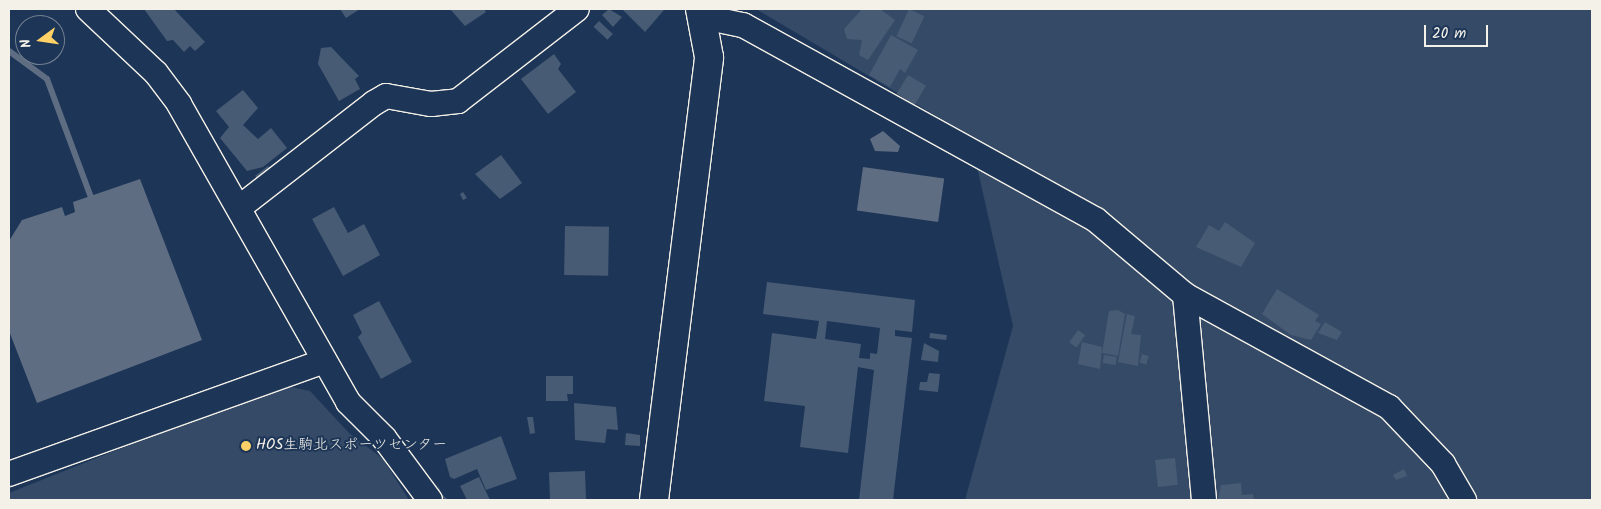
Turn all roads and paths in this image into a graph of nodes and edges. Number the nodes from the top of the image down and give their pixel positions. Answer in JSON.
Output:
{"nodes":[{"id":1,"x":88,"y":9,"type":"edge"},
{"id":2,"x":578,"y":9,"type":"edge"},
{"id":3,"x":702,"y":13,"type":"edge"},
{"id":4,"x":240,"y":207,"type":"junction"},
{"id":5,"x":1186,"y":294,"type":"junction"},
{"id":6,"x":324,"y":361,"type":"junction"},
{"id":7,"x":9,"y":474,"type":"edge"},
{"id":8,"x":430,"y":500,"type":"edge"},
{"id":9,"x":654,"y":500,"type":"edge"},
{"id":10,"x":1204,"y":500,"type":"edge"},
{"id":11,"x":1464,"y":500,"type":"edge"}],
"edges":[{"from":1,"to":4,"type":"street"},
{"from":2,"to":4,"type":"street"},
{"from":3,"to":5,"type":"street"},
{"from":3,"to":9,"type":"street"},
{"from":4,"to":6,"type":"street"},
{"from":5,"to":10,"type":"street"},
{"from":5,"to":11,"type":"street"},
{"from":6,"to":7,"type":"street"},
{"from":6,"to":8,"type":"street"}]}
